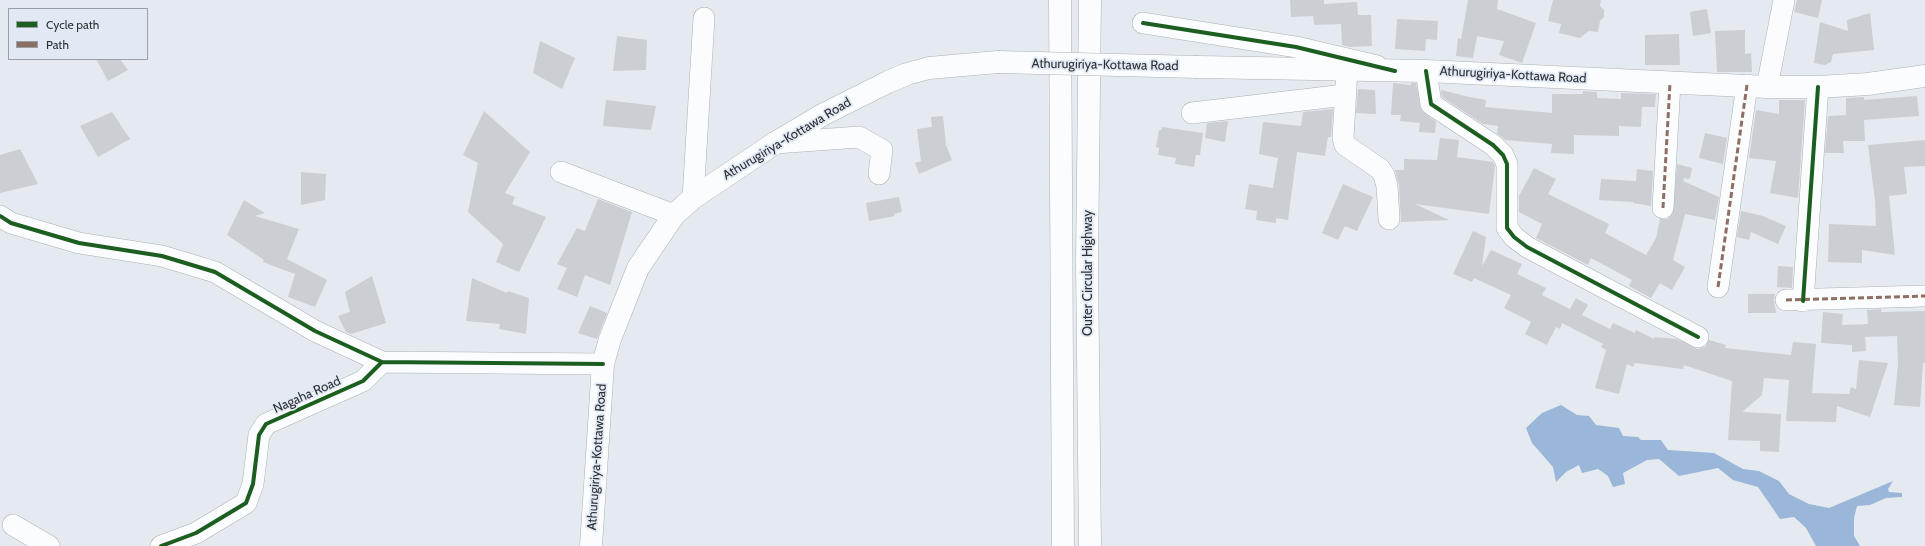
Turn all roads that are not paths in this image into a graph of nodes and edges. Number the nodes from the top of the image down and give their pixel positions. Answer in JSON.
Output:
{"nodes":[{"id":1,"x":1060,"y":0,"type":"edge"},
{"id":2,"x":1090,"y":0,"type":"edge"},
{"id":3,"x":1784,"y":0,"type":"edge"},
{"id":4,"x":704,"y":18,"type":"dead end"},
{"id":5,"x":1143,"y":23,"type":"dead end"},
{"id":6,"x":1347,"y":70,"type":"junction"},
{"id":7,"x":1395,"y":70,"type":"junction"},
{"id":8,"x":1426,"y":71,"type":"junction"},
{"id":9,"x":1925,"y":76,"type":"edge"},
{"id":10,"x":1670,"y":83,"type":"junction"},
{"id":11,"x":1757,"y":86,"type":"junction"},
{"id":12,"x":1818,"y":87,"type":"junction"},
{"id":13,"x":1345,"y":95,"type":"junction"},
{"id":14,"x":1192,"y":113,"type":"dead end"},
{"id":15,"x":775,"y":143,"type":"junction"},
{"id":16,"x":561,"y":172,"type":"dead end"},
{"id":17,"x":879,"y":174,"type":"dead end"},
{"id":18,"x":693,"y":198,"type":"junction"},
{"id":19,"x":1663,"y":208,"type":"dead end"},
{"id":20,"x":674,"y":215,"type":"junction"},
{"id":21,"x":0,"y":216,"type":"edge"},
{"id":22,"x":1389,"y":219,"type":"dead end"},
{"id":23,"x":1718,"y":286,"type":"dead end"},
{"id":24,"x":1925,"y":296,"type":"edge"},
{"id":25,"x":1698,"y":337,"type":"dead end"},
{"id":26,"x":382,"y":362,"type":"junction"},
{"id":27,"x":603,"y":364,"type":"junction"},
{"id":28,"x":13,"y":525,"type":"dead end"},
{"id":29,"x":49,"y":546,"type":"edge"},
{"id":30,"x":162,"y":546,"type":"edge"},
{"id":31,"x":591,"y":546,"type":"edge"},
{"id":32,"x":1063,"y":546,"type":"edge"},
{"id":33,"x":1090,"y":546,"type":"edge"}],
"edges":[{"from":1,"to":32,"type":"main road","name":"Outer Circular Highway"},
{"from":2,"to":33,"type":"main road","name":"Outer Circular Highway"},
{"from":3,"to":11,"type":"street"},
{"from":4,"to":18,"type":"street"},
{"from":5,"to":7,"type":"street"},
{"from":6,"to":7,"type":"main road","name":"Athurugiriya-Kottawa Road"},
{"from":6,"to":13,"type":"street"},
{"from":6,"to":15,"type":"main road","name":"Athurugiriya-Kottawa Road","bridge":true},
{"from":7,"to":8,"type":"main road","name":"Athurugiriya-Kottawa Road"},
{"from":8,"to":10,"type":"main road","name":"Athurugiriya-Kottawa Road"},
{"from":8,"to":25,"type":"street"},
{"from":9,"to":12,"type":"main road","name":"Athurugiriya-Kottawa Road"},
{"from":10,"to":11,"type":"main road","name":"Athurugiriya-Kottawa Road"},
{"from":10,"to":19,"type":"street"},
{"from":11,"to":12,"type":"main road","name":"Athurugiriya-Kottawa Road"},
{"from":11,"to":23,"type":"street"},
{"from":12,"to":24,"type":"street"},
{"from":13,"to":14,"type":"street"},
{"from":13,"to":22,"type":"street"},
{"from":15,"to":17,"type":"street"},
{"from":15,"to":18,"type":"main road","name":"Athurugiriya-Kottawa Road"},
{"from":16,"to":20,"type":"street"},
{"from":18,"to":20,"type":"main road","name":"Athurugiriya-Kottawa Road"},
{"from":20,"to":27,"type":"main road","name":"Athurugiriya-Kottawa Road"},
{"from":21,"to":26,"type":"street"},
{"from":26,"to":27,"type":"street"},
{"from":26,"to":30,"type":"street","name":"Nagaha Road"},
{"from":27,"to":31,"type":"main road","name":"Athurugiriya-Kottawa Road"},
{"from":28,"to":29,"type":"street"}]}
